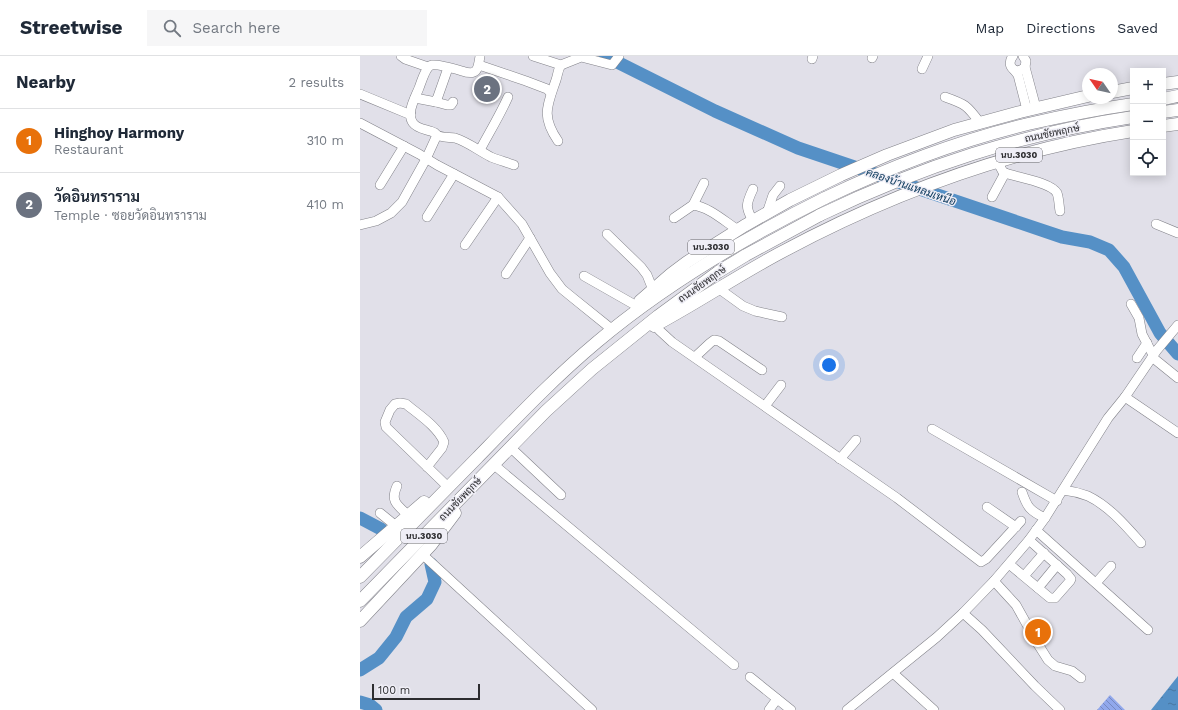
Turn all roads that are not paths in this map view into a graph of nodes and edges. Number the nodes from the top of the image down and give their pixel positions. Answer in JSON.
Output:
{"nodes":[{"id":1,"x":401,"y":56,"type":"edge"},
{"id":2,"x":533,"y":56,"type":"edge"},
{"id":3,"x":928,"y":56,"type":"edge"},
{"id":4,"x":1023,"y":56,"type":"edge"},
{"id":5,"x":616,"y":59,"type":"edge"},
{"id":6,"x":479,"y":60,"type":"edge"},
{"id":7,"x":1010,"y":61,"type":"edge"},
{"id":8,"x":561,"y":65,"type":"junction"},
{"id":9,"x":428,"y":67,"type":"junction"},
{"id":10,"x":1025,"y":67,"type":"junction"},
{"id":11,"x":448,"y":68,"type":"junction"},
{"id":12,"x":922,"y":69,"type":"dead end"},
{"id":13,"x":1177,"y":83,"type":"edge"},
{"id":14,"x":1166,"y":84,"type":"edge"},
{"id":15,"x":1130,"y":89,"type":"edge"},
{"id":16,"x":1118,"y":91,"type":"edge"},
{"id":17,"x":551,"y":92,"type":"junction"},
{"id":18,"x":360,"y":94,"type":"edge"},
{"id":19,"x":1178,"y":96,"type":"edge"},
{"id":20,"x":508,"y":97,"type":"dead end"},
{"id":21,"x":945,"y":97,"type":"dead end"},
{"id":22,"x":1082,"y":97,"type":"edge"},
{"id":23,"x":415,"y":98,"type":"junction"},
{"id":24,"x":1082,"y":98,"type":"edge"},
{"id":25,"x":1166,"y":98,"type":"edge"},
{"id":26,"x":436,"y":102,"type":"junction"},
{"id":27,"x":453,"y":102,"type":"dead end"},
{"id":28,"x":1130,"y":104,"type":"edge"},
{"id":29,"x":1031,"y":109,"type":"junction"},
{"id":30,"x":1178,"y":110,"type":"edge"},
{"id":31,"x":1166,"y":112,"type":"edge"},
{"id":32,"x":411,"y":115,"type":"junction"},
{"id":33,"x":1130,"y":117,"type":"edge"},
{"id":34,"x":980,"y":123,"type":"junction"},
{"id":35,"x":360,"y":124,"type":"edge"},
{"id":36,"x":1178,"y":124,"type":"edge"},
{"id":37,"x":1166,"y":126,"type":"edge"},
{"id":38,"x":1130,"y":131,"type":"edge"},
{"id":39,"x":437,"y":135,"type":"junction"},
{"id":40,"x":1100,"y":136,"type":"junction"},
{"id":41,"x":558,"y":141,"type":"dead end"},
{"id":42,"x":404,"y":146,"type":"junction"},
{"id":43,"x":480,"y":150,"type":"junction"},
{"id":44,"x":426,"y":159,"type":"junction"},
{"id":45,"x":997,"y":161,"type":"junction"},
{"id":46,"x":514,"y":165,"type":"dead end"},
{"id":47,"x":1005,"y":173,"type":"junction"},
{"id":48,"x":454,"y":174,"type":"junction"},
{"id":49,"x":704,"y":183,"type":"dead end"},
{"id":50,"x":380,"y":185,"type":"dead end"},
{"id":51,"x":780,"y":186,"type":"dead end"},
{"id":52,"x":752,"y":189,"type":"dead end"},
{"id":53,"x":498,"y":197,"type":"junction"},
{"id":54,"x":992,"y":197,"type":"dead end"},
{"id":55,"x":693,"y":205,"type":"junction"},
{"id":56,"x":1060,"y":211,"type":"dead end"},
{"id":57,"x":767,"y":213,"type":"junction"},
{"id":58,"x":427,"y":217,"type":"dead end"},
{"id":59,"x":674,"y":218,"type":"dead end"},
{"id":60,"x":753,"y":221,"type":"junction"},
{"id":61,"x":1156,"y":224,"type":"dead end"},
{"id":62,"x":360,"y":225,"type":"edge"},
{"id":63,"x":738,"y":230,"type":"junction"},
{"id":64,"x":1178,"y":233,"type":"edge"},
{"id":65,"x":607,"y":234,"type":"dead end"},
{"id":66,"x":530,"y":238,"type":"junction"},
{"id":67,"x":465,"y":245,"type":"dead end"},
{"id":68,"x":506,"y":274,"type":"dead end"},
{"id":69,"x":584,"y":276,"type":"dead end"},
{"id":70,"x":718,"y":289,"type":"junction"},
{"id":71,"x":653,"y":290,"type":"junction"},
{"id":72,"x":1131,"y":304,"type":"dead end"},
{"id":73,"x":635,"y":305,"type":"junction"},
{"id":74,"x":782,"y":318,"type":"dead end"},
{"id":75,"x":656,"y":325,"type":"junction"},
{"id":76,"x":1178,"y":325,"type":"edge"},
{"id":77,"x":609,"y":327,"type":"junction"},
{"id":78,"x":597,"y":342,"type":"junction"},
{"id":79,"x":623,"y":343,"type":"junction"},
{"id":80,"x":1147,"y":343,"type":"junction"},
{"id":81,"x":1154,"y":354,"type":"junction"},
{"id":82,"x":695,"y":357,"type":"junction"},
{"id":83,"x":1137,"y":358,"type":"dead end"},
{"id":84,"x":762,"y":370,"type":"dead end"},
{"id":85,"x":1178,"y":378,"type":"edge"},
{"id":86,"x":781,"y":385,"type":"dead end"},
{"id":87,"x":1125,"y":397,"type":"junction"},
{"id":88,"x":765,"y":406,"type":"junction"},
{"id":89,"x":932,"y":429,"type":"dead end"},
{"id":90,"x":1178,"y":433,"type":"edge"},
{"id":91,"x":856,"y":440,"type":"dead end"},
{"id":92,"x":510,"y":447,"type":"junction"},
{"id":93,"x":840,"y":459,"type":"junction"},
{"id":94,"x":475,"y":460,"type":"junction"},
{"id":95,"x":427,"y":467,"type":"junction"},
{"id":96,"x":490,"y":468,"type":"junction"},
{"id":97,"x":445,"y":484,"type":"junction"},
{"id":98,"x":397,"y":486,"type":"dead end"},
{"id":99,"x":1063,"y":490,"type":"junction"},
{"id":100,"x":1022,"y":492,"type":"dead end"},
{"id":101,"x":561,"y":496,"type":"dead end"},
{"id":102,"x":1057,"y":501,"type":"junction"},
{"id":103,"x":987,"y":507,"type":"dead end"},
{"id":104,"x":380,"y":513,"type":"dead end"},
{"id":105,"x":408,"y":515,"type":"junction"},
{"id":106,"x":1045,"y":518,"type":"junction"},
{"id":107,"x":396,"y":526,"type":"junction"},
{"id":108,"x":1036,"y":530,"type":"junction"},
{"id":109,"x":1029,"y":540,"type":"junction"},
{"id":110,"x":1141,"y":543,"type":"dead end"},
{"id":111,"x":1044,"y":553,"type":"junction"},
{"id":112,"x":422,"y":554,"type":"junction"},
{"id":113,"x":360,"y":556,"type":"edge"},
{"id":114,"x":1009,"y":564,"type":"junction"},
{"id":115,"x":1057,"y":565,"type":"junction"},
{"id":116,"x":1111,"y":566,"type":"dead end"},
{"id":117,"x":1024,"y":576,"type":"junction"},
{"id":118,"x":360,"y":577,"type":"edge"},
{"id":119,"x":994,"y":581,"type":"junction"},
{"id":120,"x":1096,"y":583,"type":"junction"},
{"id":121,"x":1038,"y":588,"type":"junction"},
{"id":122,"x":360,"y":601,"type":"edge"},
{"id":123,"x":963,"y":613,"type":"junction"},
{"id":124,"x":360,"y":621,"type":"edge"},
{"id":125,"x":1148,"y":630,"type":"dead end"},
{"id":126,"x":734,"y":665,"type":"dead end"},
{"id":127,"x":893,"y":673,"type":"junction"},
{"id":128,"x":750,"y":677,"type":"dead end"},
{"id":129,"x":1081,"y":678,"type":"dead end"},
{"id":130,"x":777,"y":699,"type":"junction"},
{"id":131,"x":592,"y":710,"type":"edge"},
{"id":132,"x":769,"y":710,"type":"edge"},
{"id":133,"x":791,"y":710,"type":"edge"},
{"id":134,"x":847,"y":710,"type":"edge"},
{"id":135,"x":934,"y":710,"type":"edge"},
{"id":136,"x":1060,"y":710,"type":"edge"}],
"edges":[{"from":1,"to":9,"type":"street"},
{"from":2,"to":8,"type":"street"},
{"from":3,"to":12,"type":"street"},
{"from":4,"to":10,"type":"street"},
{"from":5,"to":8,"type":"street"},
{"from":6,"to":11,"type":"street"},
{"from":6,"to":17,"type":"street"},
{"from":7,"to":10,"type":"street"},
{"from":7,"to":29,"type":"street"},
{"from":8,"to":17,"type":"street"},
{"from":9,"to":11,"type":"street"},
{"from":9,"to":23,"type":"street"},
{"from":10,"to":29,"type":"street"},
{"from":11,"to":26,"type":"street"},
{"from":13,"to":14,"type":"main road"},
{"from":15,"to":16,"type":"main road"},
{"from":17,"to":41,"type":"street"},
{"from":18,"to":32,"type":"street"},
{"from":19,"to":25,"type":"main road"},
{"from":20,"to":43,"type":"street"},
{"from":21,"to":34,"type":"street"},
{"from":22,"to":29,"type":"main road","name":"ถนนชัยพฤกษ์","number":"นบ.3030"},
{"from":23,"to":26,"type":"street"},
{"from":23,"to":32,"type":"street"},
{"from":24,"to":40,"type":"main road"},
{"from":26,"to":27,"type":"street"},
{"from":28,"to":78,"type":"main road","name":"ถนนชัยพฤกษ์","number":"นบ.3030","bridge":true},
{"from":29,"to":34,"type":"main road","name":"ถนนชัยพฤกษ์","number":"นบ.3030"},
{"from":30,"to":31,"type":"main road"},
{"from":32,"to":39,"type":"street"},
{"from":33,"to":79,"type":"main road","name":"ถนนชัยพฤกษ์","number":"นบ.3030","bridge":true},
{"from":34,"to":57,"type":"main road","name":"ถนนชัยพฤกษ์","number":"นบ.3030"},
{"from":35,"to":42,"type":"street"},
{"from":36,"to":37,"type":"main road"},
{"from":38,"to":40,"type":"main road","name":"ถนนชัยพฤกษ์","number":"นบ.3030"},
{"from":39,"to":43,"type":"street"},
{"from":39,"to":44,"type":"street"},
{"from":40,"to":45,"type":"main road","name":"ถนนชัยพฤกษ์","number":"นบ.3030"},
{"from":42,"to":44,"type":"street"},
{"from":42,"to":50,"type":"street"},
{"from":43,"to":46,"type":"street"},
{"from":44,"to":48,"type":"street"},
{"from":44,"to":62,"type":"street"},
{"from":45,"to":47,"type":"street"},
{"from":45,"to":70,"type":"main road","name":"ถนนชัยพฤกษ์","number":"นบ.3030"},
{"from":47,"to":54,"type":"street"},
{"from":47,"to":56,"type":"street"},
{"from":48,"to":53,"type":"street"},
{"from":48,"to":58,"type":"street"},
{"from":49,"to":55,"type":"street"},
{"from":51,"to":57,"type":"street"},
{"from":52,"to":60,"type":"street"},
{"from":53,"to":66,"type":"street"},
{"from":53,"to":67,"type":"street"},
{"from":55,"to":59,"type":"street"},
{"from":55,"to":63,"type":"street"},
{"from":57,"to":60,"type":"main road","name":"ถนนชัยพฤกษ์","number":"นบ.3030"},
{"from":60,"to":63,"type":"main road","name":"ถนนชัยพฤกษ์","number":"นบ.3030"},
{"from":61,"to":64,"type":"street"},
{"from":63,"to":71,"type":"main road","name":"ถนนชัยพฤกษ์","number":"นบ.3030"},
{"from":65,"to":71,"type":"street"},
{"from":66,"to":68,"type":"street"},
{"from":66,"to":77,"type":"street"},
{"from":69,"to":73,"type":"street"},
{"from":70,"to":74,"type":"street"},
{"from":70,"to":75,"type":"main road","name":"ถนนชัยพฤกษ์"},
{"from":71,"to":73,"type":"main road","name":"ถนนชัยพฤกษ์","number":"นบ.3030"},
{"from":72,"to":80,"type":"street"},
{"from":73,"to":77,"type":"main road","name":"ถนนชัยพฤกษ์","number":"นบ.3030"},
{"from":75,"to":79,"type":"main road","name":"ถนนชัยพฤกษ์"},
{"from":75,"to":82,"type":"street"},
{"from":76,"to":81,"type":"street"},
{"from":77,"to":78,"type":"main road","name":"ถนนชัยพฤกษ์","number":"นบ.3030"},
{"from":78,"to":94,"type":"main road","name":"ถนนชัยพฤกษ์","number":"นบ.3030"},
{"from":79,"to":92,"type":"main road","name":"ถนนชัยพฤกษ์","number":"นบ.3030"},
{"from":80,"to":81,"type":"street"},
{"from":80,"to":83,"type":"street"},
{"from":81,"to":85,"type":"street"},
{"from":81,"to":87,"type":"street"},
{"from":82,"to":84,"type":"street"},
{"from":82,"to":88,"type":"street"},
{"from":86,"to":88,"type":"street"},
{"from":87,"to":90,"type":"street"},
{"from":87,"to":99,"type":"street"},
{"from":88,"to":93,"type":"street"},
{"from":89,"to":102,"type":"street"},
{"from":91,"to":93,"type":"street"},
{"from":92,"to":96,"type":"main road","name":"ถนนชัยพฤกษ์","number":"นบ.3030"},
{"from":92,"to":101,"type":"street"},
{"from":93,"to":103,"type":"street"},
{"from":94,"to":97,"type":"main road"},
{"from":94,"to":118,"type":"main road","name":"ถนนชัยพฤกษ์","number":"นบ.3030"},
{"from":95,"to":95,"type":"street"},
{"from":95,"to":97,"type":"street"},
{"from":96,"to":112,"type":"main road"},
{"from":96,"to":122,"type":"main road","name":"ถนนชัยพฤกษ์","number":"นบ.3030"},
{"from":96,"to":126,"type":"street"},
{"from":97,"to":105,"type":"main road"},
{"from":98,"to":105,"type":"street"},
{"from":99,"to":102,"type":"street"},
{"from":99,"to":110,"type":"street"},
{"from":100,"to":106,"type":"street"},
{"from":102,"to":106,"type":"street"},
{"from":104,"to":107,"type":"street"},
{"from":105,"to":107,"type":"main road"},
{"from":106,"to":108,"type":"street"},
{"from":107,"to":113,"type":"main road"},
{"from":108,"to":109,"type":"street"},
{"from":108,"to":120,"type":"street"},
{"from":109,"to":111,"type":"street"},
{"from":109,"to":114,"type":"street"},
{"from":111,"to":115,"type":"street"},
{"from":111,"to":117,"type":"street"},
{"from":112,"to":124,"type":"main road"},
{"from":112,"to":131,"type":"street"},
{"from":114,"to":117,"type":"street"},
{"from":114,"to":119,"type":"street"},
{"from":115,"to":121,"type":"street"},
{"from":115,"to":121,"type":"street"},
{"from":116,"to":120,"type":"street"},
{"from":117,"to":121,"type":"street"},
{"from":119,"to":123,"type":"street"},
{"from":119,"to":129,"type":"street"},
{"from":120,"to":125,"type":"street"},
{"from":123,"to":127,"type":"street"},
{"from":123,"to":136,"type":"street"},
{"from":127,"to":134,"type":"street"},
{"from":127,"to":135,"type":"street"},
{"from":128,"to":130,"type":"street"},
{"from":130,"to":132,"type":"street"},
{"from":130,"to":133,"type":"street"}]}
